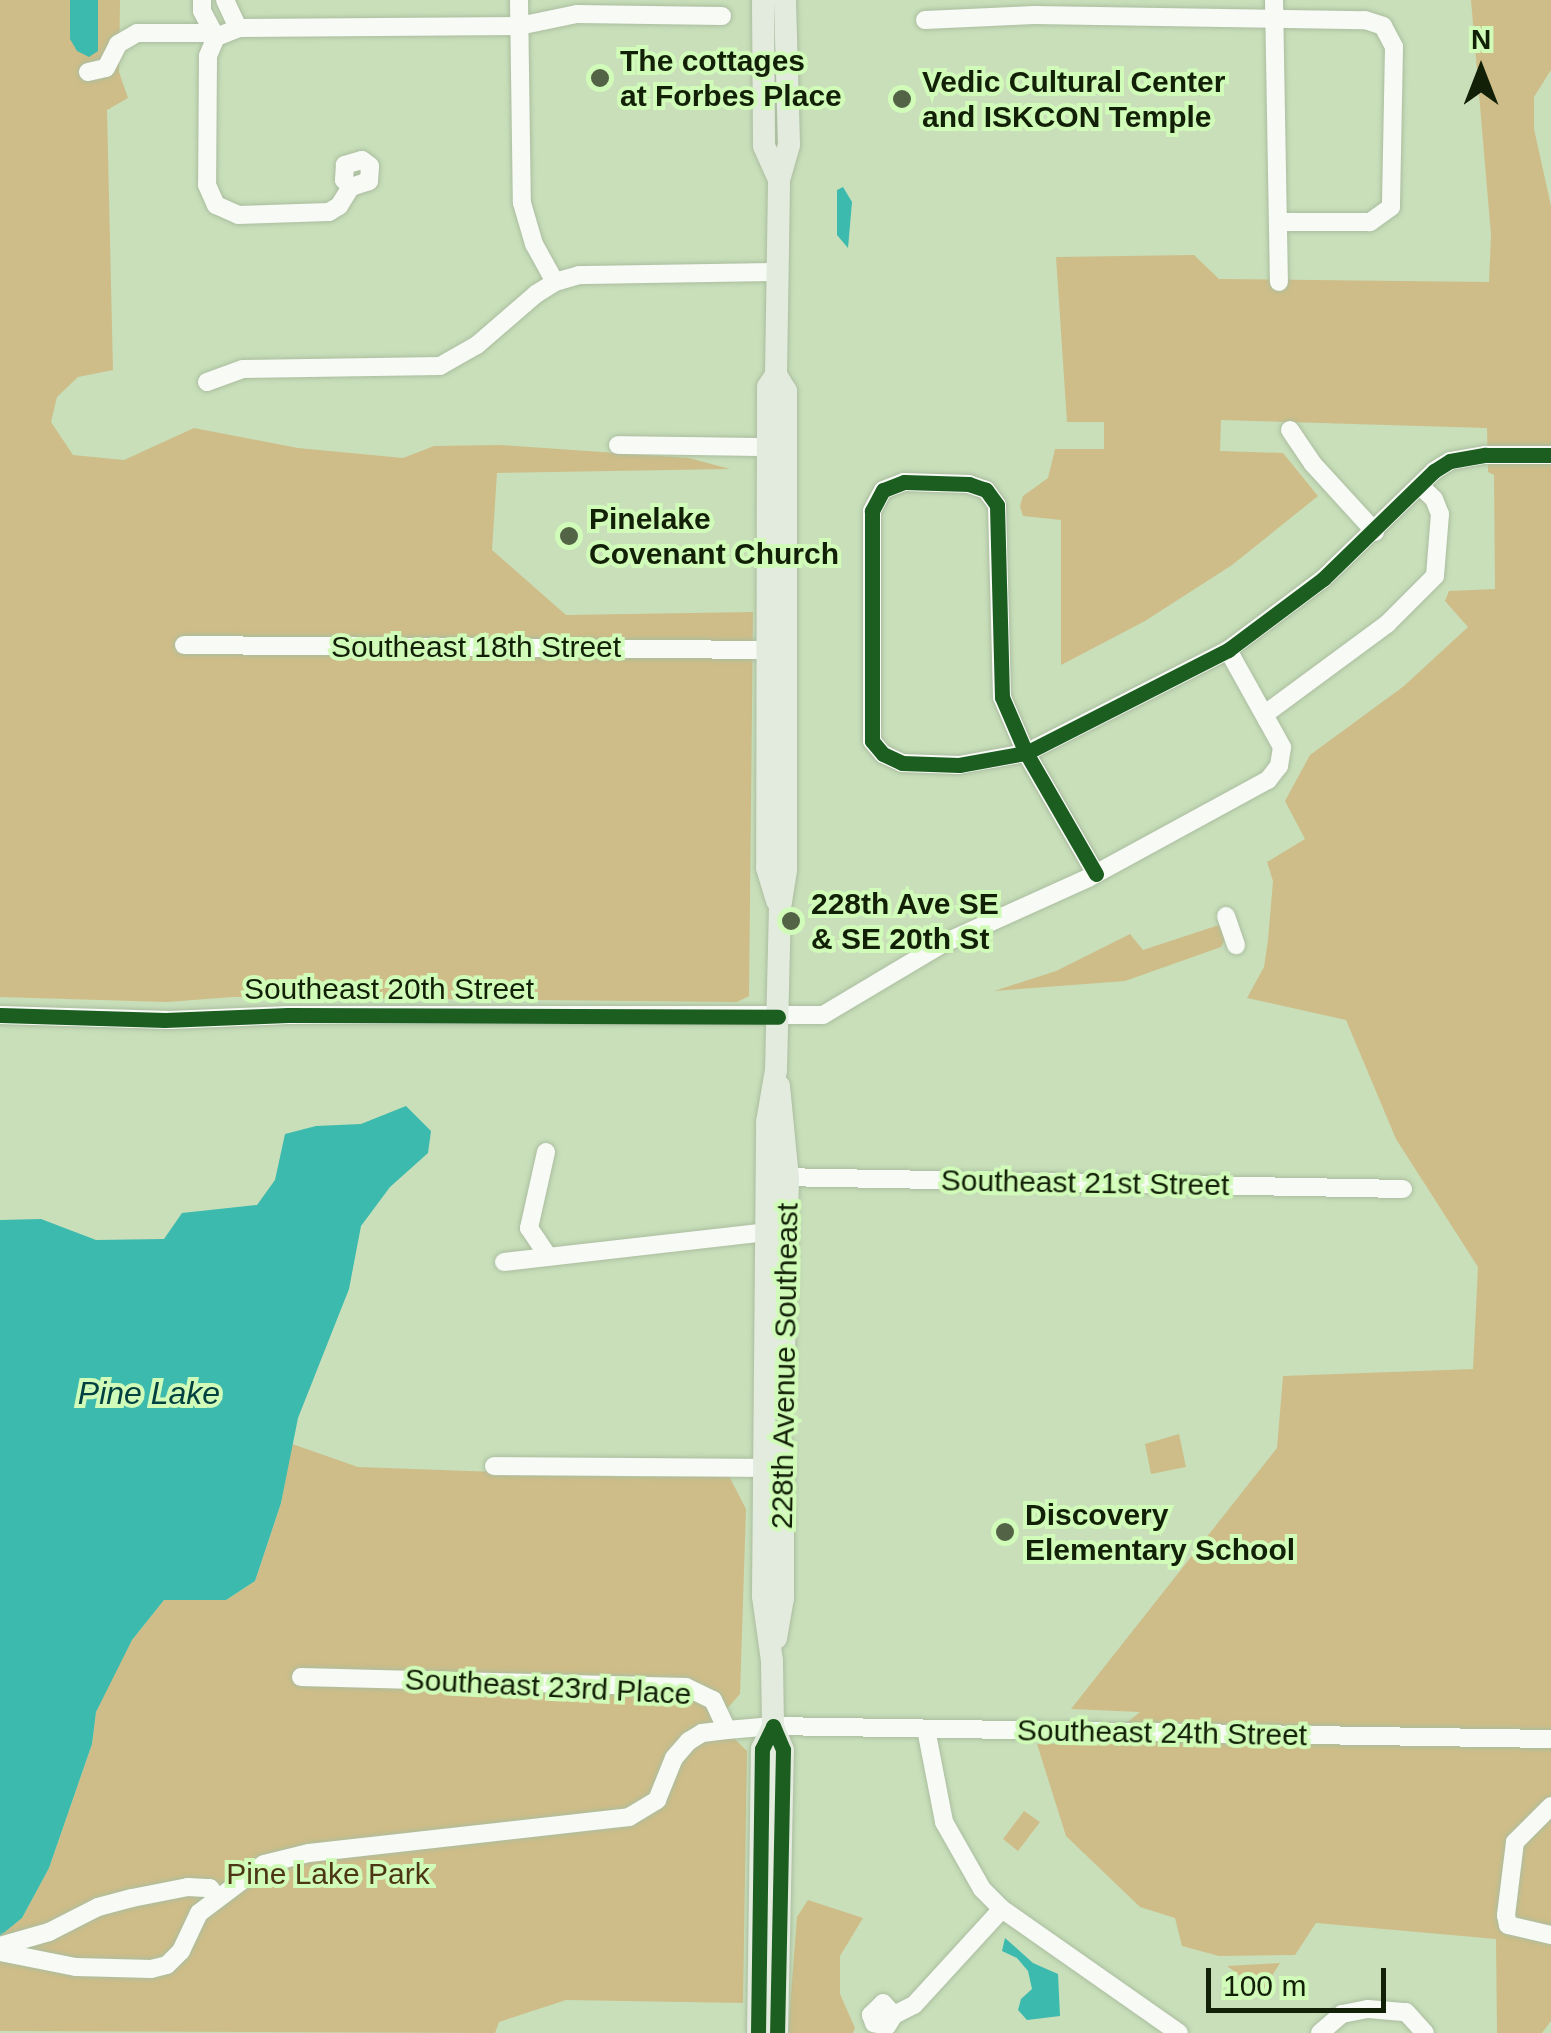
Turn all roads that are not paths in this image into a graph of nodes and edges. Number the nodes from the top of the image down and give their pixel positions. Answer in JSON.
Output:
{"nodes":[{"id":1,"x":202,"y":0,"type":"edge"},
{"id":2,"x":225,"y":0,"type":"edge"},
{"id":3,"x":519,"y":0,"type":"edge"},
{"id":4,"x":763,"y":0,"type":"edge"},
{"id":5,"x":785,"y":0,"type":"edge"},
{"id":6,"x":1107,"y":8,"type":"edge"},
{"id":7,"x":1274,"y":10,"type":"edge"},
{"id":8,"x":722,"y":16,"type":"dead end"},
{"id":9,"x":925,"y":20,"type":"dead end"},
{"id":10,"x":520,"y":26,"type":"junction"},
{"id":11,"x":238,"y":28,"type":"junction"},
{"id":12,"x":216,"y":38,"type":"junction"},
{"id":13,"x":88,"y":72,"type":"dead end"},
{"id":14,"x":778,"y":180,"type":"junction"},
{"id":15,"x":351,"y":186,"type":"dead end"},
{"id":16,"x":1278,"y":222,"type":"junction"},
{"id":17,"x":779,"y":272,"type":"junction"},
{"id":18,"x":555,"y":282,"type":"junction"},
{"id":19,"x":1279,"y":282,"type":"dead end"},
{"id":20,"x":776,"y":375,"type":"junction"},
{"id":21,"x":207,"y":382,"type":"dead end"},
{"id":22,"x":1290,"y":430,"type":"dead end"},
{"id":23,"x":618,"y":445,"type":"dead end"},
{"id":24,"x":767,"y":447,"type":"junction"},
{"id":25,"x":1551,"y":456,"type":"edge"},
{"id":26,"x":1420,"y":486,"type":"junction"},
{"id":27,"x":1375,"y":532,"type":"junction"},
{"id":28,"x":184,"y":645,"type":"dead end"},
{"id":29,"x":767,"y":650,"type":"junction"},
{"id":30,"x":1228,"y":650,"type":"junction"},
{"id":31,"x":1265,"y":714,"type":"junction"},
{"id":32,"x":1026,"y":753,"type":"junction"},
{"id":33,"x":1096,"y":874,"type":"junction"},
{"id":34,"x":780,"y":908,"type":"junction"},
{"id":35,"x":1226,"y":916,"type":"dead end"},
{"id":36,"x":1236,"y":945,"type":"dead end"},
{"id":37,"x":0,"y":1015,"type":"edge"},
{"id":38,"x":778,"y":1017,"type":"junction"},
{"id":39,"x":546,"y":1152,"type":"dead end"},
{"id":40,"x":777,"y":1177,"type":"junction"},
{"id":41,"x":1404,"y":1189,"type":"dead end"},
{"id":42,"x":768,"y":1232,"type":"junction"},
{"id":43,"x":548,"y":1256,"type":"junction"},
{"id":44,"x":504,"y":1262,"type":"dead end"},
{"id":45,"x":768,"y":1301,"type":"junction"},
{"id":46,"x":784,"y":1374,"type":"junction"},
{"id":47,"x":494,"y":1466,"type":"dead end"},
{"id":48,"x":768,"y":1468,"type":"junction"},
{"id":49,"x":772,"y":1661,"type":"junction"},
{"id":50,"x":300,"y":1678,"type":"dead end"},
{"id":51,"x":773,"y":1726,"type":"junction"},
{"id":52,"x":727,"y":1730,"type":"junction"},
{"id":53,"x":926,"y":1730,"type":"junction"},
{"id":54,"x":1551,"y":1739,"type":"edge"},
{"id":55,"x":1551,"y":1806,"type":"edge"},
{"id":56,"x":217,"y":1898,"type":"junction"},
{"id":57,"x":1002,"y":1909,"type":"junction"},
{"id":58,"x":1551,"y":1935,"type":"edge"},
{"id":59,"x":0,"y":1949,"type":"edge"},
{"id":60,"x":768,"y":2005,"type":"junction"},
{"id":61,"x":894,"y":2016,"type":"dead end"},
{"id":62,"x":1155,"y":2026,"type":"edge"},
{"id":63,"x":758,"y":2033,"type":"edge"},
{"id":64,"x":777,"y":2033,"type":"edge"},
{"id":65,"x":1179,"y":2033,"type":"edge"},
{"id":66,"x":1320,"y":2033,"type":"edge"},
{"id":67,"x":1425,"y":2033,"type":"edge"}],
"edges":[{"from":1,"to":12,"type":"street"},
{"from":2,"to":11,"type":"street"},
{"from":3,"to":10,"type":"street"},
{"from":4,"to":14,"type":"main road","name":"228th Avenue Southeast"},
{"from":5,"to":14,"type":"main road","name":"228th Avenue Southeast"},
{"from":6,"to":7,"type":"street"},
{"from":6,"to":9,"type":"street"},
{"from":7,"to":16,"type":"street"},
{"from":7,"to":16,"type":"street"},
{"from":8,"to":10,"type":"street"},
{"from":10,"to":11,"type":"street"},
{"from":10,"to":18,"type":"street"},
{"from":11,"to":12,"type":"street"},
{"from":12,"to":13,"type":"street"},
{"from":12,"to":15,"type":"street"},
{"from":14,"to":17,"type":"main road","name":"228th Avenue Southeast"},
{"from":16,"to":19,"type":"street"},
{"from":17,"to":18,"type":"street"},
{"from":17,"to":20,"type":"main road","name":"228th Avenue Southeast"},
{"from":18,"to":21,"type":"street"},
{"from":20,"to":24,"type":"main road","name":"228th Avenue Southeast"},
{"from":20,"to":34,"type":"main road","name":"228th Avenue Southeast"},
{"from":22,"to":27,"type":"street"},
{"from":23,"to":24,"type":"street"},
{"from":24,"to":29,"type":"main road","name":"228th Avenue Southeast"},
{"from":25,"to":26,"type":"street"},
{"from":26,"to":27,"type":"street"},
{"from":26,"to":31,"type":"street"},
{"from":27,"to":30,"type":"street"},
{"from":28,"to":29,"type":"street","name":"Southeast 18th Street"},
{"from":29,"to":34,"type":"main road","name":"228th Avenue Southeast"},
{"from":30,"to":31,"type":"street"},
{"from":30,"to":32,"type":"street"},
{"from":31,"to":33,"type":"street","name":"Southeast 20th Street"},
{"from":32,"to":32,"type":"street"},
{"from":32,"to":33,"type":"street"},
{"from":33,"to":38,"type":"street","name":"Southeast 20th Street"},
{"from":34,"to":38,"type":"main road","name":"228th Avenue Southeast"},
{"from":35,"to":36,"type":"street"},
{"from":37,"to":38,"type":"street","name":"Southeast 20th Street"},
{"from":38,"to":40,"type":"main road","name":"228th Avenue Southeast"},
{"from":39,"to":43,"type":"street"},
{"from":40,"to":41,"type":"street","name":"Southeast 21st Street"},
{"from":40,"to":42,"type":"main road","name":"228th Avenue Southeast"},
{"from":40,"to":46,"type":"main road","name":"228th Avenue Southeast"},
{"from":42,"to":43,"type":"street"},
{"from":42,"to":45,"type":"main road","name":"228th Avenue Southeast"},
{"from":43,"to":44,"type":"street"},
{"from":45,"to":46,"type":"main road"},
{"from":45,"to":48,"type":"main road","name":"228th Avenue Southeast"},
{"from":46,"to":49,"type":"main road","name":"228th Avenue Southeast"},
{"from":47,"to":48,"type":"street"},
{"from":48,"to":49,"type":"main road","name":"228th Avenue Southeast"},
{"from":49,"to":51,"type":"main road","name":"228th Avenue Southeast"},
{"from":50,"to":52,"type":"street","name":"Southeast 23rd Place"},
{"from":51,"to":52,"type":"street","name":"Southeast 23rd Place"},
{"from":51,"to":53,"type":"street","name":"Southeast 24th Street"},
{"from":51,"to":60,"type":"main road","name":"228th Avenue Southeast"},
{"from":52,"to":56,"type":"street"},
{"from":53,"to":54,"type":"street","name":"Southeast 24th Street"},
{"from":53,"to":57,"type":"street"},
{"from":55,"to":58,"type":"street"},
{"from":56,"to":59,"type":"street"},
{"from":56,"to":59,"type":"street"},
{"from":57,"to":61,"type":"street"},
{"from":57,"to":62,"type":"street"},
{"from":60,"to":63,"type":"main road","name":"228th Avenue Southeast"},
{"from":60,"to":64,"type":"main road","name":"228th Avenue Southeast"},
{"from":62,"to":65,"type":"street"},
{"from":66,"to":67,"type":"street"}]}
